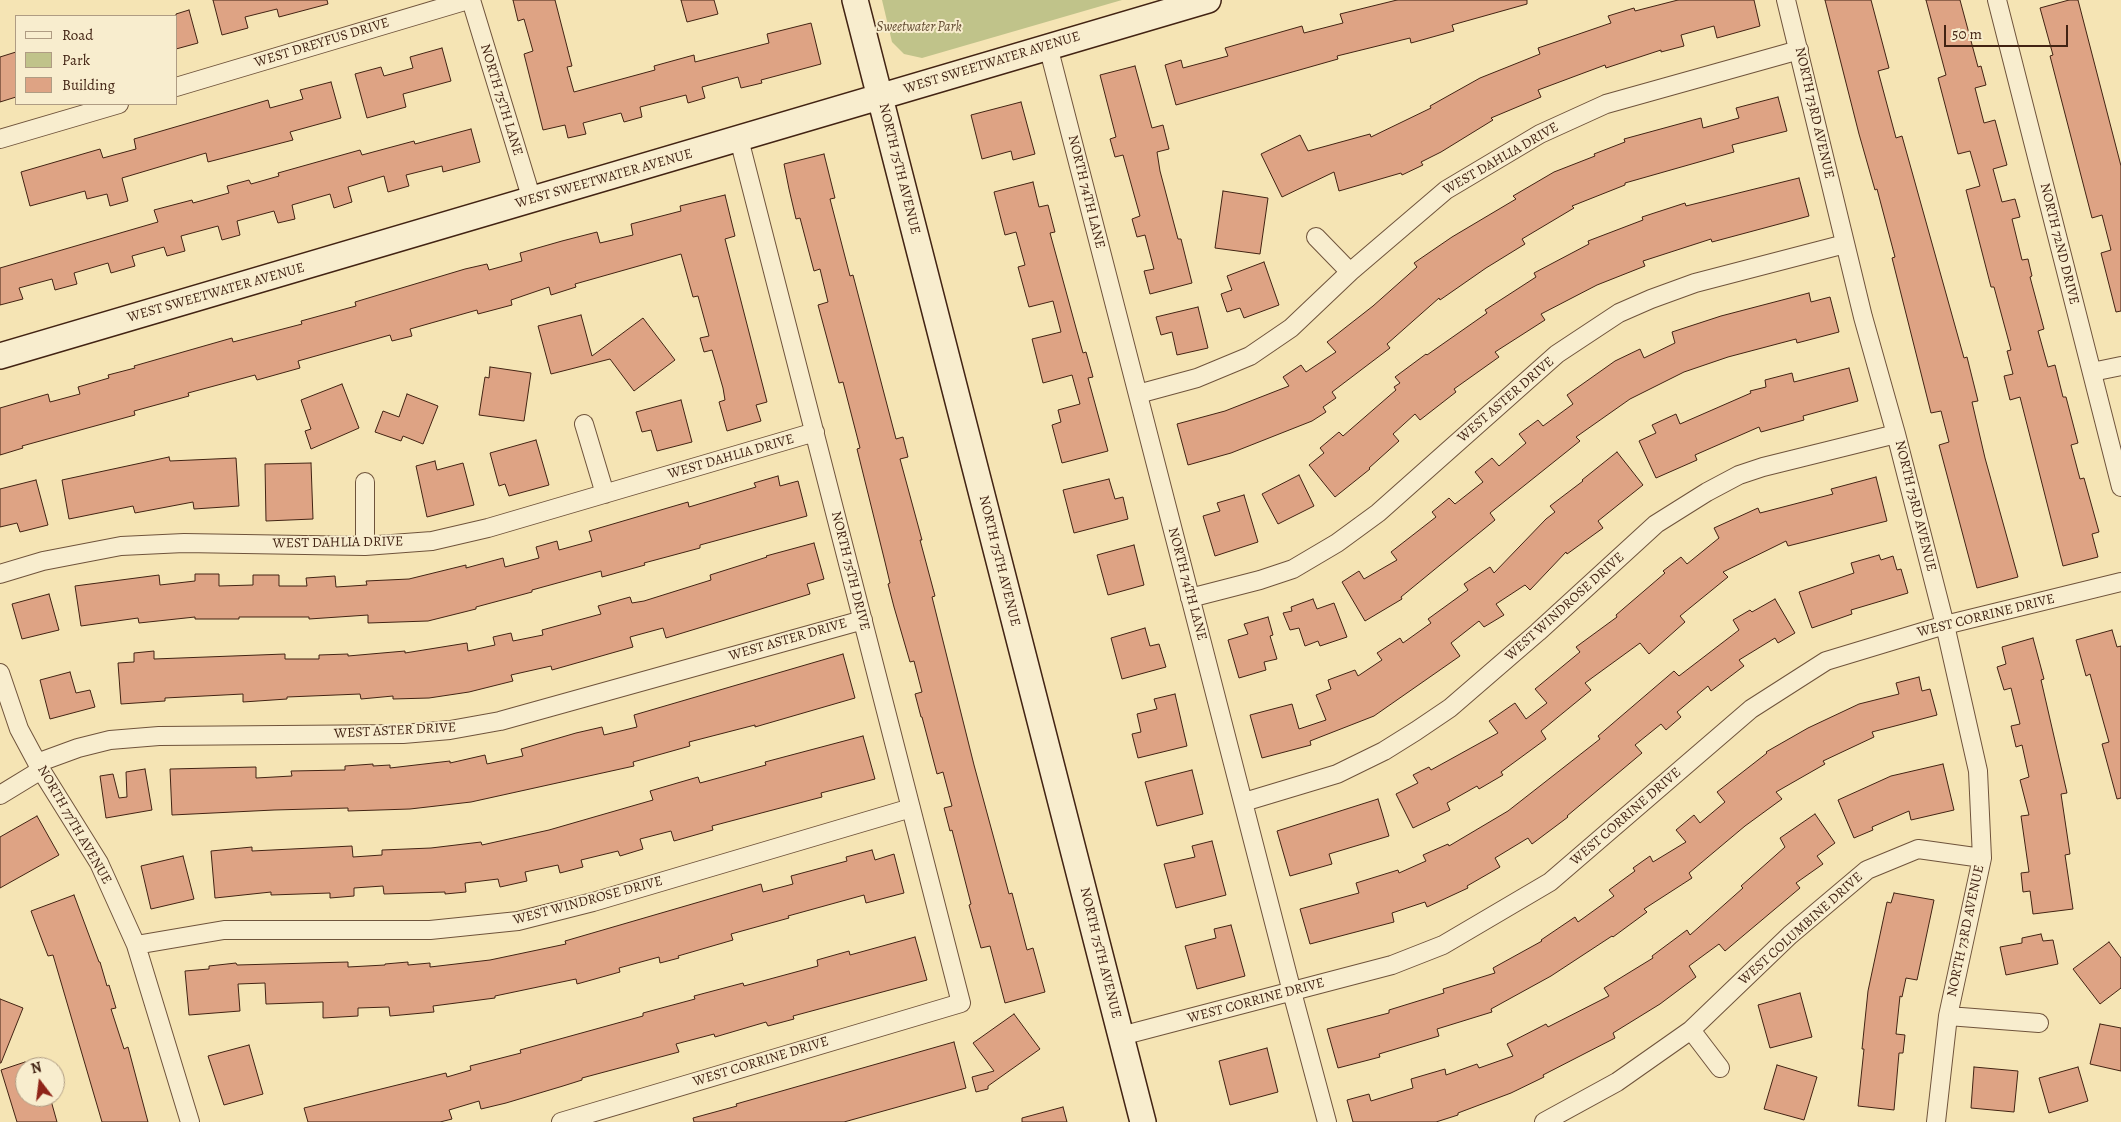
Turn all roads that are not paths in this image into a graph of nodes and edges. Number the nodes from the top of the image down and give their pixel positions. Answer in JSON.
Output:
{"nodes":[{"id":1,"x":470,"y":0,"type":"edge"},
{"id":2,"x":856,"y":0,"type":"edge"},
{"id":3,"x":1208,"y":0,"type":"edge"},
{"id":4,"x":1786,"y":0,"type":"edge"},
{"id":5,"x":1998,"y":0,"type":"edge"},
{"id":6,"x":1048,"y":46,"type":"junction"},
{"id":7,"x":1799,"y":50,"type":"junction"},
{"id":8,"x":178,"y":86,"type":"edge"},
{"id":9,"x":880,"y":97,"type":"junction"},
{"id":10,"x":116,"y":105,"type":"edge"},
{"id":11,"x":0,"y":139,"type":"edge"},
{"id":12,"x":739,"y":139,"type":"junction"},
{"id":13,"x":532,"y":200,"type":"junction"},
{"id":14,"x":1316,"y":237,"type":"dead end"},
{"id":15,"x":1845,"y":244,"type":"junction"},
{"id":16,"x":1350,"y":272,"type":"junction"},
{"id":17,"x":0,"y":356,"type":"edge"},
{"id":18,"x":2121,"y":366,"type":"edge"},
{"id":19,"x":2092,"y":372,"type":"junction"},
{"id":20,"x":1138,"y":394,"type":"junction"},
{"id":21,"x":584,"y":424,"type":"dead end"},
{"id":22,"x":815,"y":432,"type":"junction"},
{"id":23,"x":1896,"y":434,"type":"junction"},
{"id":24,"x":365,"y":482,"type":"dead end"},
{"id":25,"x":2121,"y":487,"type":"edge"},
{"id":26,"x":605,"y":494,"type":"junction"},
{"id":27,"x":365,"y":546,"type":"junction"},
{"id":28,"x":0,"y":574,"type":"edge"},
{"id":29,"x":2121,"y":582,"type":"edge"},
{"id":30,"x":1190,"y":598,"type":"junction"},
{"id":31,"x":863,"y":620,"type":"junction"},
{"id":32,"x":1945,"y":625,"type":"junction"},
{"id":33,"x":0,"y":673,"type":"edge"},
{"id":34,"x":39,"y":766,"type":"junction"},
{"id":35,"x":0,"y":795,"type":"edge"},
{"id":36,"x":1244,"y":802,"type":"junction"},
{"id":37,"x":911,"y":808,"type":"junction"},
{"id":38,"x":1982,"y":858,"type":"junction"},
{"id":39,"x":136,"y":945,"type":"junction"},
{"id":40,"x":1292,"y":992,"type":"junction"},
{"id":41,"x":961,"y":1003,"type":"joint"},
{"id":42,"x":1948,"y":1016,"type":"junction"},
{"id":43,"x":2039,"y":1023,"type":"dead end"},
{"id":44,"x":1691,"y":1030,"type":"junction"},
{"id":45,"x":1121,"y":1036,"type":"junction"},
{"id":46,"x":1720,"y":1068,"type":"dead end"},
{"id":47,"x":190,"y":1122,"type":"edge"},
{"id":48,"x":560,"y":1122,"type":"edge"},
{"id":49,"x":1143,"y":1122,"type":"edge"},
{"id":50,"x":1327,"y":1122,"type":"edge"},
{"id":51,"x":1544,"y":1122,"type":"edge"},
{"id":52,"x":1936,"y":1122,"type":"edge"}],
"edges":[{"from":1,"to":8,"type":"street","name":"WEST DREYFUS DRIVE"},
{"from":1,"to":13,"type":"street","name":"NORTH 75TH LANE"},
{"from":2,"to":9,"type":"street","name":"NORTH 75TH AVENUE"},
{"from":3,"to":6,"type":"street","name":"WEST SWEETWATER AVENUE"},
{"from":4,"to":7,"type":"street","name":"NORTH 73RD AVENUE"},
{"from":5,"to":19,"type":"street","name":"NORTH 72ND DRIVE"},
{"from":6,"to":9,"type":"street","name":"WEST SWEETWATER AVENUE"},
{"from":6,"to":20,"type":"street","name":"NORTH 74TH LANE"},
{"from":7,"to":15,"type":"street","name":"NORTH 73RD AVENUE"},
{"from":7,"to":16,"type":"street","name":"WEST DAHLIA DRIVE"},
{"from":9,"to":12,"type":"street","name":"WEST SWEETWATER AVENUE"},
{"from":9,"to":45,"type":"street","name":"NORTH 75TH AVENUE"},
{"from":10,"to":11,"type":"street"},
{"from":12,"to":13,"type":"street","name":"WEST SWEETWATER AVENUE"},
{"from":12,"to":22,"type":"street","name":"NORTH 75TH DRIVE"},
{"from":13,"to":17,"type":"street","name":"WEST SWEETWATER AVENUE"},
{"from":14,"to":16,"type":"street"},
{"from":15,"to":23,"type":"street","name":"NORTH 73RD AVENUE"},
{"from":15,"to":30,"type":"street","name":"WEST ASTER DRIVE"},
{"from":16,"to":20,"type":"street","name":"WEST DAHLIA DRIVE"},
{"from":18,"to":19,"type":"street"},
{"from":19,"to":25,"type":"street","name":"NORTH 72ND DRIVE"},
{"from":20,"to":30,"type":"street","name":"NORTH 74TH LANE"},
{"from":21,"to":26,"type":"street"},
{"from":22,"to":26,"type":"street","name":"WEST DAHLIA DRIVE"},
{"from":22,"to":31,"type":"street","name":"NORTH 75TH DRIVE"},
{"from":23,"to":32,"type":"street","name":"NORTH 73RD AVENUE"},
{"from":23,"to":36,"type":"street","name":"WEST WINDROSE DRIVE"},
{"from":24,"to":27,"type":"street"},
{"from":26,"to":27,"type":"street","name":"WEST DAHLIA DRIVE"},
{"from":27,"to":28,"type":"street","name":"WEST DAHLIA DRIVE"},
{"from":29,"to":32,"type":"street","name":"WEST CORRINE DRIVE"},
{"from":30,"to":36,"type":"street","name":"NORTH 74TH LANE"},
{"from":31,"to":34,"type":"street","name":"WEST ASTER DRIVE"},
{"from":31,"to":37,"type":"street","name":"NORTH 75TH DRIVE"},
{"from":32,"to":38,"type":"street","name":"NORTH 73RD AVENUE"},
{"from":32,"to":40,"type":"street","name":"WEST CORRINE DRIVE"},
{"from":33,"to":34,"type":"street","name":"NORTH 77TH AVENUE"},
{"from":34,"to":35,"type":"street","name":"WEST ASTER DRIVE"},
{"from":34,"to":39,"type":"street","name":"NORTH 77TH AVENUE"},
{"from":36,"to":40,"type":"street","name":"NORTH 74TH LANE"},
{"from":37,"to":39,"type":"street","name":"WEST WINDROSE DRIVE"},
{"from":37,"to":41,"type":"street","name":"NORTH 75TH DRIVE"},
{"from":38,"to":42,"type":"street","name":"NORTH 73RD AVENUE"},
{"from":38,"to":44,"type":"street","name":"WEST COLUMBINE DRIVE"},
{"from":39,"to":47,"type":"street","name":"NORTH 77TH AVENUE"},
{"from":40,"to":45,"type":"street","name":"WEST CORRINE DRIVE"},
{"from":40,"to":50,"type":"street","name":"NORTH 74TH LANE"},
{"from":41,"to":48,"type":"street","name":"WEST CORRINE DRIVE"},
{"from":42,"to":43,"type":"street","name":"NORTH 73RD AVENUE"},
{"from":42,"to":52,"type":"street","name":"NORTH 73RD AVENUE"},
{"from":44,"to":46,"type":"street"},
{"from":44,"to":51,"type":"street","name":"WEST COLUMBINE DRIVE"},
{"from":45,"to":49,"type":"street","name":"NORTH 75TH AVENUE"}]}
